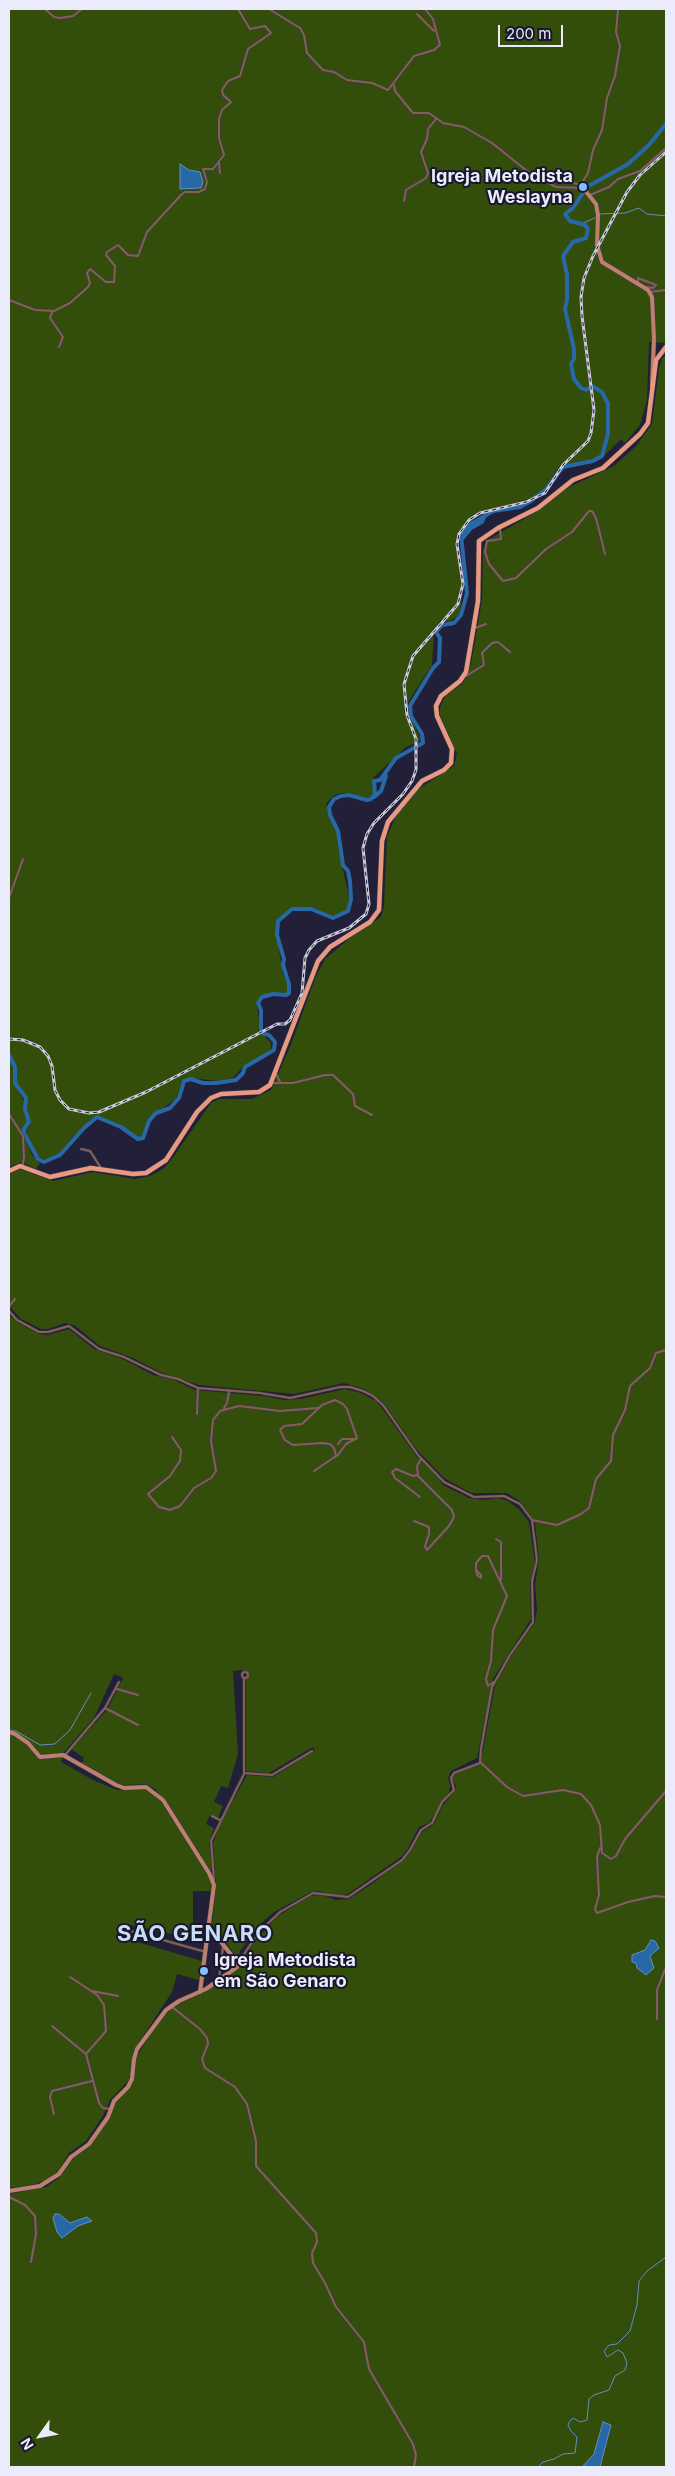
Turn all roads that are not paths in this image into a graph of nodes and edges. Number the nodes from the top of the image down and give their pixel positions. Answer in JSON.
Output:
{"nodes":[{"id":1,"x":46,"y":9,"type":"edge"},
{"id":2,"x":82,"y":9,"type":"edge"},
{"id":3,"x":203,"y":9,"type":"edge"},
{"id":4,"x":216,"y":9,"type":"edge"},
{"id":5,"x":238,"y":9,"type":"edge"},
{"id":6,"x":269,"y":9,"type":"edge"},
{"id":7,"x":425,"y":9,"type":"edge"},
{"id":8,"x":618,"y":9,"type":"edge"},
{"id":9,"x":417,"y":14,"type":"dead end"},
{"id":10,"x":435,"y":32,"type":"junction"},
{"id":11,"x":394,"y":85,"type":"junction"},
{"id":12,"x":388,"y":90,"type":"junction"},
{"id":13,"x":398,"y":95,"type":"junction"},
{"id":14,"x":436,"y":118,"type":"junction"},
{"id":15,"x":666,"y":148,"type":"edge"},
{"id":16,"x":219,"y":163,"type":"junction"},
{"id":17,"x":220,"y":173,"type":"dead end"},
{"id":18,"x":572,"y":182,"type":"dead end"},
{"id":19,"x":581,"y":187,"type":"junction"},
{"id":20,"x":589,"y":194,"type":"junction"},
{"id":21,"x":404,"y":201,"type":"dead end"},
{"id":22,"x":646,"y":288,"type":"junction"},
{"id":23,"x":666,"y":290,"type":"edge"},
{"id":24,"x":650,"y":292,"type":"junction"},
{"id":25,"x":9,"y":300,"type":"edge"},
{"id":26,"x":54,"y":311,"type":"junction"},
{"id":27,"x":59,"y":347,"type":"dead end"},
{"id":28,"x":666,"y":347,"type":"edge"},
{"id":29,"x":652,"y":391,"type":"junction"},
{"id":30,"x":499,"y":527,"type":"junction"},
{"id":31,"x":605,"y":554,"type":"dead end"},
{"id":32,"x":486,"y":624,"type":"dead end"},
{"id":33,"x":473,"y":630,"type":"junction"},
{"id":34,"x":510,"y":652,"type":"dead end"},
{"id":35,"x":463,"y":676,"type":"junction"},
{"id":36,"x":22,"y":859,"type":"dead end"},
{"id":37,"x":9,"y":898,"type":"edge"},
{"id":38,"x":276,"y":1074,"type":"junction"},
{"id":39,"x":280,"y":1082,"type":"junction"},
{"id":40,"x":272,"y":1083,"type":"junction"},
{"id":41,"x":9,"y":1114,"type":"edge"},
{"id":42,"x":372,"y":1115,"type":"dead end"},
{"id":43,"x":81,"y":1150,"type":"dead end"},
{"id":44,"x":22,"y":1167,"type":"junction"},
{"id":45,"x":101,"y":1168,"type":"junction"},
{"id":46,"x":9,"y":1171,"type":"edge"},
{"id":47,"x":15,"y":1299,"type":"dead end"},
{"id":48,"x":9,"y":1306,"type":"edge"},
{"id":49,"x":9,"y":1311,"type":"edge"},
{"id":50,"x":51,"y":1331,"type":"junction"},
{"id":51,"x":50,"y":1336,"type":"dead end"},
{"id":52,"x":666,"y":1350,"type":"edge"},
{"id":53,"x":198,"y":1388,"type":"junction"},
{"id":54,"x":229,"y":1391,"type":"junction"},
{"id":55,"x":318,"y":1408,"type":"junction"},
{"id":56,"x":222,"y":1410,"type":"junction"},
{"id":57,"x":197,"y":1414,"type":"dead end"},
{"id":58,"x":172,"y":1436,"type":"dead end"},
{"id":59,"x":356,"y":1440,"type":"junction"},
{"id":60,"x":338,"y":1444,"type":"dead end"},
{"id":61,"x":335,"y":1457,"type":"junction"},
{"id":62,"x":421,"y":1459,"type":"junction"},
{"id":63,"x":314,"y":1471,"type":"dead end"},
{"id":64,"x":417,"y":1475,"type":"junction"},
{"id":65,"x":420,"y":1497,"type":"dead end"},
{"id":66,"x":532,"y":1520,"type":"junction"},
{"id":67,"x":414,"y":1521,"type":"dead end"},
{"id":68,"x":496,"y":1539,"type":"dead end"},
{"id":69,"x":476,"y":1570,"type":"dead end"},
{"id":70,"x":502,"y":1583,"type":"junction"},
{"id":71,"x":244,"y":1678,"type":"dead end"},
{"id":72,"x":119,"y":1682,"type":"dead end"},
{"id":73,"x":494,"y":1682,"type":"junction"},
{"id":74,"x":116,"y":1688,"type":"junction"},
{"id":75,"x":138,"y":1695,"type":"dead end"},
{"id":76,"x":105,"y":1708,"type":"junction"},
{"id":77,"x":138,"y":1725,"type":"dead end"},
{"id":78,"x":9,"y":1732,"type":"edge"},
{"id":79,"x":312,"y":1751,"type":"dead end"},
{"id":80,"x":67,"y":1756,"type":"junction"},
{"id":81,"x":480,"y":1762,"type":"junction"},
{"id":82,"x":244,"y":1773,"type":"junction"},
{"id":83,"x":666,"y":1791,"type":"edge"},
{"id":84,"x":212,"y":1816,"type":"dead end"},
{"id":85,"x":220,"y":1820,"type":"junction"},
{"id":86,"x":600,"y":1848,"type":"junction"},
{"id":87,"x":214,"y":1885,"type":"junction"},
{"id":88,"x":666,"y":1897,"type":"edge"},
{"id":89,"x":120,"y":1928,"type":"dead end"},
{"id":90,"x":210,"y":1928,"type":"junction"},
{"id":91,"x":223,"y":1944,"type":"junction"},
{"id":92,"x":206,"y":1952,"type":"junction"},
{"id":93,"x":238,"y":1963,"type":"junction"},
{"id":94,"x":666,"y":1967,"type":"edge"},
{"id":95,"x":70,"y":1977,"type":"dead end"},
{"id":96,"x":218,"y":1981,"type":"junction"},
{"id":97,"x":92,"y":1991,"type":"junction"},
{"id":98,"x":200,"y":1992,"type":"junction"},
{"id":99,"x":118,"y":1996,"type":"dead end"},
{"id":100,"x":170,"y":2006,"type":"junction"},
{"id":101,"x":657,"y":2019,"type":"dead end"},
{"id":102,"x":52,"y":2026,"type":"dead end"},
{"id":103,"x":86,"y":2054,"type":"junction"},
{"id":104,"x":93,"y":2080,"type":"junction"},
{"id":105,"x":110,"y":2109,"type":"junction"},
{"id":106,"x":54,"y":2114,"type":"dead end"},
{"id":107,"x":9,"y":2191,"type":"edge"},
{"id":108,"x":9,"y":2197,"type":"edge"},
{"id":109,"x":31,"y":2262,"type":"dead end"},
{"id":110,"x":413,"y":2467,"type":"edge"},
{"id":111,"x":423,"y":2467,"type":"edge"},
{"id":112,"x":434,"y":2467,"type":"edge"}],
"edges":[{"from":1,"to":2,"type":"street"},
{"from":3,"to":4,"type":"street"},
{"from":5,"to":16,"type":"street"},
{"from":6,"to":12,"type":"street"},
{"from":7,"to":10,"type":"street"},
{"from":8,"to":19,"type":"street"},
{"from":9,"to":10,"type":"street"},
{"from":10,"to":11,"type":"street"},
{"from":11,"to":12,"type":"street"},
{"from":11,"to":13,"type":"street"},
{"from":12,"to":13,"type":"street"},
{"from":13,"to":14,"type":"street"},
{"from":14,"to":19,"type":"street"},
{"from":14,"to":21,"type":"street"},
{"from":15,"to":20,"type":"street"},
{"from":16,"to":17,"type":"street"},
{"from":16,"to":26,"type":"street"},
{"from":18,"to":19,"type":"street"},
{"from":19,"to":20,"type":"street"},
{"from":20,"to":22,"type":"street"},
{"from":22,"to":22,"type":"street"},
{"from":22,"to":24,"type":"street"},
{"from":23,"to":24,"type":"street"},
{"from":24,"to":29,"type":"street"},
{"from":25,"to":26,"type":"street"},
{"from":26,"to":27,"type":"street"},
{"from":28,"to":29,"type":"main road"},
{"from":29,"to":30,"type":"main road"},
{"from":30,"to":31,"type":"street"},
{"from":30,"to":33,"type":"main road"},
{"from":32,"to":33,"type":"street"},
{"from":33,"to":35,"type":"main road"},
{"from":34,"to":35,"type":"street"},
{"from":35,"to":38,"type":"main road"},
{"from":36,"to":37,"type":"street"},
{"from":38,"to":39,"type":"street"},
{"from":38,"to":40,"type":"main road"},
{"from":39,"to":40,"type":"street"},
{"from":39,"to":42,"type":"street"},
{"from":40,"to":45,"type":"main road"},
{"from":41,"to":44,"type":"street"},
{"from":43,"to":45,"type":"street"},
{"from":44,"to":45,"type":"main road"},
{"from":44,"to":46,"type":"main road"},
{"from":47,"to":48,"type":"street"},
{"from":49,"to":50,"type":"street"},
{"from":50,"to":51,"type":"street"},
{"from":50,"to":53,"type":"street"},
{"from":52,"to":66,"type":"street"},
{"from":53,"to":54,"type":"street"},
{"from":53,"to":57,"type":"street"},
{"from":54,"to":56,"type":"street"},
{"from":54,"to":62,"type":"street"},
{"from":55,"to":56,"type":"street"},
{"from":55,"to":59,"type":"street"},
{"from":55,"to":61,"type":"street"},
{"from":56,"to":58,"type":"street"},
{"from":59,"to":60,"type":"street"},
{"from":59,"to":61,"type":"street"},
{"from":61,"to":63,"type":"street"},
{"from":62,"to":64,"type":"street"},
{"from":62,"to":66,"type":"street"},
{"from":64,"to":65,"type":"street"},
{"from":64,"to":67,"type":"street"},
{"from":66,"to":73,"type":"street"},
{"from":68,"to":70,"type":"street"},
{"from":69,"to":70,"type":"street"},
{"from":70,"to":73,"type":"street"},
{"from":71,"to":82,"type":"street"},
{"from":72,"to":74,"type":"street"},
{"from":73,"to":81,"type":"street"},
{"from":74,"to":75,"type":"street"},
{"from":74,"to":76,"type":"street"},
{"from":76,"to":77,"type":"street"},
{"from":76,"to":80,"type":"street"},
{"from":78,"to":80,"type":"street"},
{"from":79,"to":82,"type":"street"},
{"from":80,"to":87,"type":"street"},
{"from":81,"to":86,"type":"street"},
{"from":81,"to":93,"type":"street"},
{"from":82,"to":85,"type":"street"},
{"from":83,"to":86,"type":"street"},
{"from":84,"to":85,"type":"street"},
{"from":85,"to":87,"type":"street"},
{"from":86,"to":88,"type":"street"},
{"from":87,"to":90,"type":"street"},
{"from":89,"to":92,"type":"street"},
{"from":90,"to":91,"type":"street"},
{"from":90,"to":92,"type":"street"},
{"from":91,"to":93,"type":"street"},
{"from":91,"to":96,"type":"street"},
{"from":92,"to":98,"type":"street"},
{"from":93,"to":96,"type":"street"},
{"from":94,"to":101,"type":"street"},
{"from":95,"to":97,"type":"street"},
{"from":96,"to":98,"type":"street"},
{"from":97,"to":99,"type":"street"},
{"from":97,"to":103,"type":"street"},
{"from":98,"to":100,"type":"street"},
{"from":100,"to":105,"type":"street"},
{"from":100,"to":110,"type":"street"},
{"from":102,"to":103,"type":"street"},
{"from":103,"to":104,"type":"street"},
{"from":104,"to":105,"type":"street"},
{"from":104,"to":106,"type":"street"},
{"from":105,"to":107,"type":"street"},
{"from":108,"to":109,"type":"street"},
{"from":111,"to":112,"type":"street"}]}
